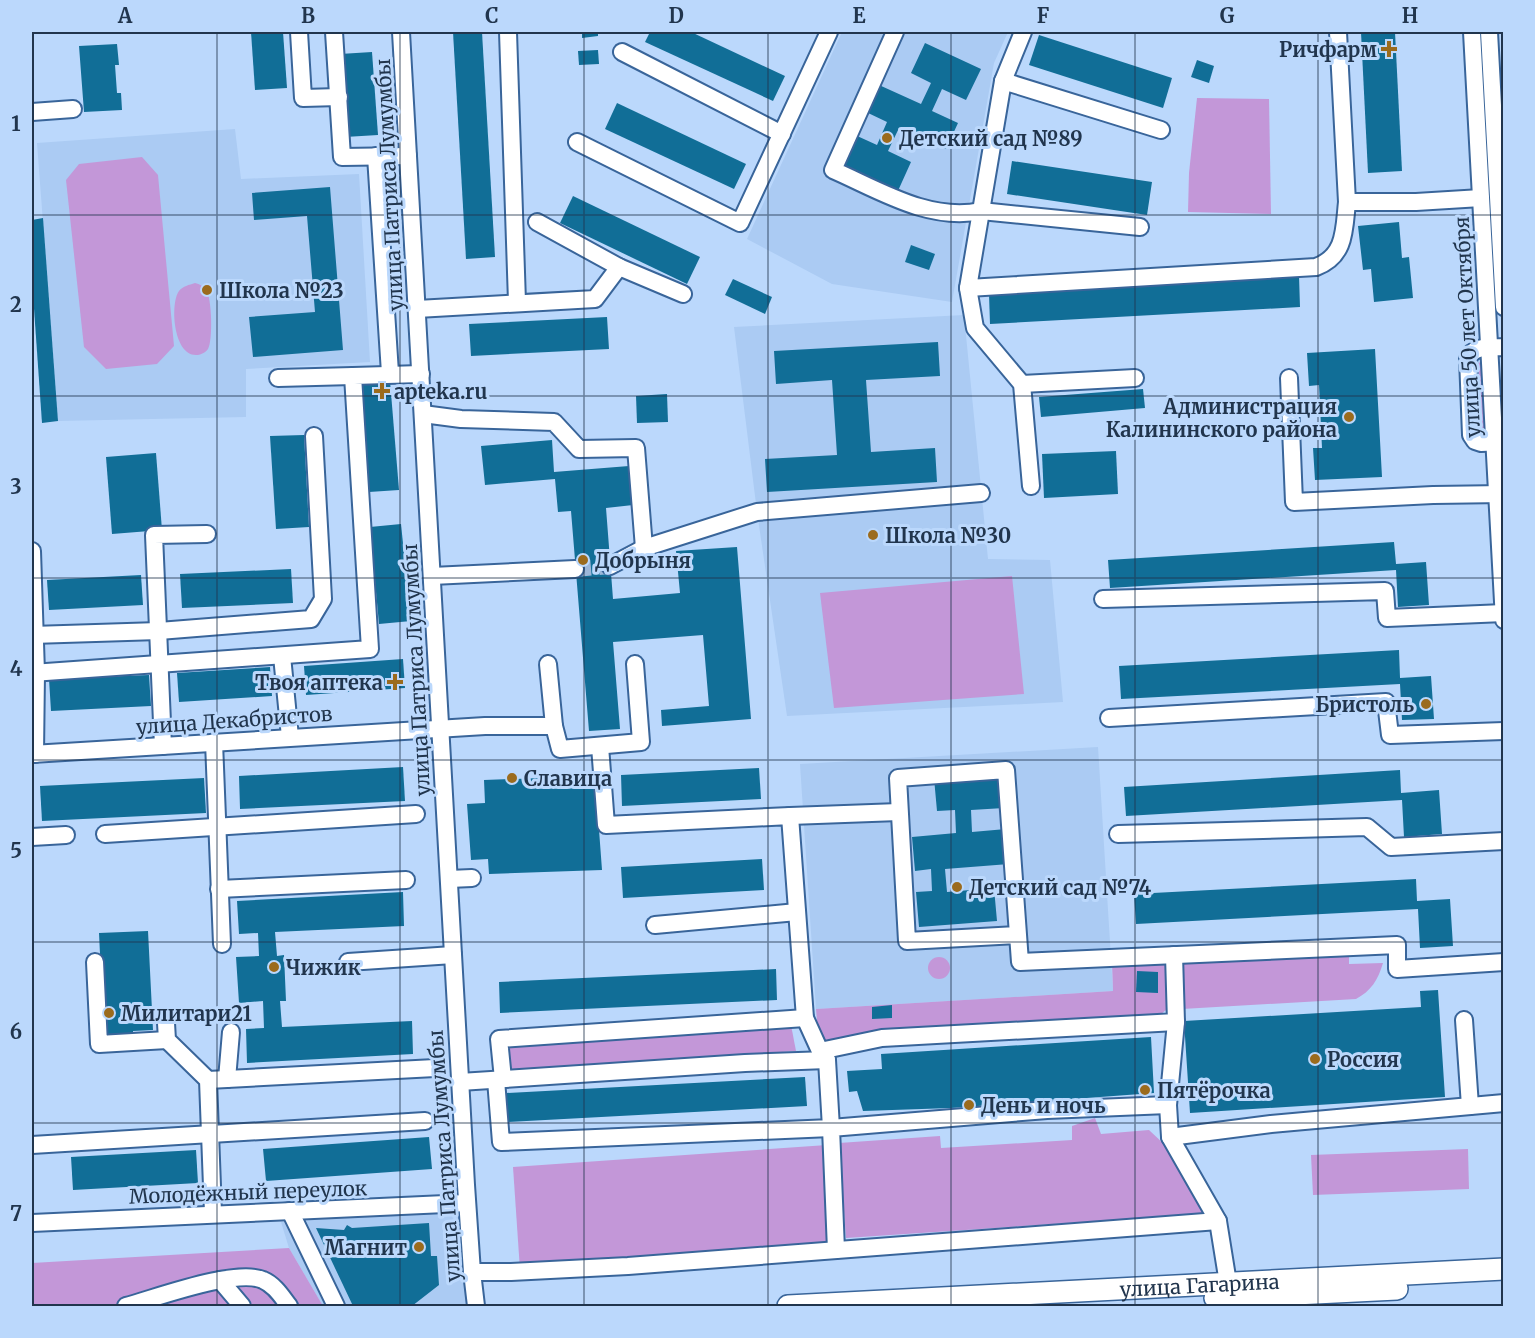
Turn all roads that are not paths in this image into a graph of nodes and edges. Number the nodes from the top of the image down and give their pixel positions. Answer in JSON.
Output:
{"nodes":[{"id":1,"x":299,"y":32,"type":"edge"},
{"id":2,"x":334,"y":32,"type":"edge"},
{"id":3,"x":401,"y":32,"type":"edge"},
{"id":4,"x":507,"y":32,"type":"edge"},
{"id":5,"x":826,"y":32,"type":"edge"},
{"id":6,"x":895,"y":32,"type":"edge"},
{"id":7,"x":1023,"y":32,"type":"edge"},
{"id":8,"x":1338,"y":32,"type":"edge"},
{"id":9,"x":1472,"y":32,"type":"edge"},
{"id":10,"x":1489,"y":32,"type":"edge"},
{"id":11,"x":622,"y":52,"type":"dead end"},
{"id":12,"x":1003,"y":81,"type":"junction"},
{"id":13,"x":339,"y":97,"type":"junction"},
{"id":14,"x":73,"y":109,"type":"dead end"},
{"id":15,"x":32,"y":112,"type":"edge"},
{"id":16,"x":1161,"y":130,"type":"dead end"},
{"id":17,"x":782,"y":134,"type":"junction"},
{"id":18,"x":577,"y":142,"type":"dead end"},
{"id":19,"x":376,"y":156,"type":"junction"},
{"id":20,"x":408,"y":156,"type":"junction"},
{"id":21,"x":1493,"y":177,"type":"edge"},
{"id":22,"x":1481,"y":198,"type":"junction"},
{"id":23,"x":1347,"y":202,"type":"junction"},
{"id":24,"x":981,"y":211,"type":"junction"},
{"id":25,"x":1495,"y":221,"type":"edge"},
{"id":26,"x":537,"y":222,"type":"dead end"},
{"id":27,"x":1140,"y":227,"type":"dead end"},
{"id":28,"x":620,"y":267,"type":"junction"},
{"id":29,"x":968,"y":288,"type":"junction"},
{"id":30,"x":683,"y":294,"type":"dead end"},
{"id":31,"x":517,"y":302,"type":"junction"},
{"id":32,"x":1503,"y":308,"type":"edge"},
{"id":33,"x":417,"y":309,"type":"junction"},
{"id":34,"x":1496,"y":348,"type":"edge"},
{"id":35,"x":390,"y":374,"type":"junction"},
{"id":36,"x":421,"y":374,"type":"junction"},
{"id":37,"x":353,"y":376,"type":"junction"},
{"id":38,"x":278,"y":378,"type":"dead end"},
{"id":39,"x":1135,"y":378,"type":"dead end"},
{"id":40,"x":1288,"y":378,"type":"dead end"},
{"id":41,"x":1022,"y":384,"type":"junction"},
{"id":42,"x":423,"y":414,"type":"junction"},
{"id":43,"x":315,"y":436,"type":"dead end"},
{"id":44,"x":1499,"y":442,"type":"edge"},
{"id":45,"x":1031,"y":486,"type":"dead end"},
{"id":46,"x":981,"y":493,"type":"dead end"},
{"id":47,"x":1500,"y":494,"type":"edge"},
{"id":48,"x":207,"y":534,"type":"dead end"},
{"id":49,"x":644,"y":548,"type":"junction"},
{"id":50,"x":32,"y":551,"type":"edge"},
{"id":51,"x":610,"y":566,"type":"tunnel mouth"},
{"id":52,"x":575,"y":569,"type":"tunnel mouth"},
{"id":53,"x":432,"y":576,"type":"junction"},
{"id":54,"x":1103,"y":599,"type":"dead end"},
{"id":55,"x":1503,"y":613,"type":"edge"},
{"id":56,"x":1503,"y":620,"type":"edge"},
{"id":57,"x":159,"y":630,"type":"junction"},
{"id":58,"x":33,"y":635,"type":"edge"},
{"id":59,"x":282,"y":656,"type":"junction"},
{"id":60,"x":160,"y":663,"type":"junction"},
{"id":61,"x":548,"y":664,"type":"dead end"},
{"id":62,"x":635,"y":664,"type":"dead end"},
{"id":63,"x":34,"y":673,"type":"edge"},
{"id":64,"x":1109,"y":717,"type":"dead end"},
{"id":65,"x":554,"y":726,"type":"junction"},
{"id":66,"x":440,"y":728,"type":"junction"},
{"id":67,"x":1503,"y":731,"type":"edge"},
{"id":68,"x":290,"y":737,"type":"junction"},
{"id":69,"x":214,"y":742,"type":"junction"},
{"id":70,"x":163,"y":746,"type":"junction"},
{"id":71,"x":600,"y":746,"type":"junction"},
{"id":72,"x":33,"y":754,"type":"edge"},
{"id":73,"x":899,"y":812,"type":"junction"},
{"id":74,"x":416,"y":814,"type":"dead end"},
{"id":75,"x":790,"y":816,"type":"junction"},
{"id":76,"x":218,"y":828,"type":"junction"},
{"id":77,"x":105,"y":834,"type":"dead end"},
{"id":78,"x":1118,"y":834,"type":"dead end"},
{"id":79,"x":66,"y":835,"type":"dead end"},
{"id":80,"x":32,"y":837,"type":"edge"},
{"id":81,"x":1503,"y":841,"type":"edge"},
{"id":82,"x":472,"y":878,"type":"dead end"},
{"id":83,"x":448,"y":879,"type":"junction"},
{"id":84,"x":406,"y":880,"type":"dead end"},
{"id":85,"x":219,"y":889,"type":"junction"},
{"id":86,"x":797,"y":912,"type":"junction"},
{"id":87,"x":655,"y":925,"type":"dead end"},
{"id":88,"x":1017,"y":934,"type":"junction"},
{"id":89,"x":222,"y":944,"type":"dead end"},
{"id":90,"x":453,"y":955,"type":"junction"},
{"id":91,"x":1174,"y":955,"type":"junction"},
{"id":92,"x":95,"y":962,"type":"dead end"},
{"id":93,"x":348,"y":962,"type":"dead end"},
{"id":94,"x":1503,"y":962,"type":"edge"},
{"id":95,"x":805,"y":1018,"type":"junction"},
{"id":96,"x":1464,"y":1020,"type":"dead end"},
{"id":97,"x":1176,"y":1022,"type":"junction"},
{"id":98,"x":166,"y":1023,"type":"dead end"},
{"id":99,"x":231,"y":1032,"type":"dead end"},
{"id":100,"x":167,"y":1040,"type":"junction"},
{"id":101,"x":823,"y":1055,"type":"junction"},
{"id":102,"x":435,"y":1068,"type":"dead end"},
{"id":103,"x":227,"y":1079,"type":"junction"},
{"id":104,"x":500,"y":1079,"type":"junction"},
{"id":105,"x":208,"y":1080,"type":"junction"},
{"id":106,"x":460,"y":1082,"type":"junction"},
{"id":107,"x":1503,"y":1103,"type":"edge"},
{"id":108,"x":1168,"y":1105,"type":"junction"},
{"id":109,"x":1470,"y":1106,"type":"junction"},
{"id":110,"x":426,"y":1122,"type":"dead end"},
{"id":111,"x":831,"y":1128,"type":"junction"},
{"id":112,"x":210,"y":1136,"type":"junction"},
{"id":113,"x":1170,"y":1137,"type":"junction"},
{"id":114,"x":32,"y":1145,"type":"edge"},
{"id":115,"x":467,"y":1203,"type":"junction"},
{"id":116,"x":290,"y":1210,"type":"junction"},
{"id":117,"x":213,"y":1214,"type":"junction"},
{"id":118,"x":1218,"y":1221,"type":"junction"},
{"id":119,"x":32,"y":1223,"type":"edge"},
{"id":120,"x":836,"y":1250,"type":"junction"},
{"id":121,"x":1503,"y":1269,"type":"edge"},
{"id":122,"x":472,"y":1272,"type":"junction"},
{"id":123,"x":220,"y":1280,"type":"junction"},
{"id":124,"x":1503,"y":1283,"type":"edge"},
{"id":125,"x":1228,"y":1290,"type":"junction"},
{"id":126,"x":1297,"y":1293,"type":"edge"},
{"id":127,"x":126,"y":1306,"type":"edge"},
{"id":128,"x":242,"y":1306,"type":"edge"},
{"id":129,"x":289,"y":1306,"type":"edge"},
{"id":130,"x":336,"y":1306,"type":"edge"},
{"id":131,"x":476,"y":1306,"type":"edge"},
{"id":132,"x":788,"y":1306,"type":"edge"},
{"id":133,"x":1065,"y":1306,"type":"edge"}],
"edges":[{"from":1,"to":13,"type":"street"},
{"from":2,"to":13,"type":"street"},
{"from":3,"to":20,"type":"street","name":"улица Патриса Лумумбы"},
{"from":4,"to":31,"type":"street"},
{"from":5,"to":17,"type":"street"},
{"from":6,"to":24,"type":"street"},
{"from":7,"to":12,"type":"street"},
{"from":8,"to":23,"type":"street"},
{"from":9,"to":21,"type":"street","name":"улица 50 лет Октября"},
{"from":10,"to":21,"type":"street","name":"улица 50 лет Октября"},
{"from":11,"to":17,"type":"street"},
{"from":12,"to":16,"type":"street"},
{"from":12,"to":24,"type":"street"},
{"from":13,"to":19,"type":"street"},
{"from":14,"to":15,"type":"street"},
{"from":17,"to":18,"type":"street"},
{"from":19,"to":20,"type":"street"},
{"from":19,"to":35,"type":"street"},
{"from":20,"to":33,"type":"street","name":"улица Патриса Лумумбы"},
{"from":21,"to":22,"type":"street","name":"улица 50 лет Октября"},
{"from":21,"to":25,"type":"street","name":"улица 50 лет Октября"},
{"from":22,"to":23,"type":"street"},
{"from":22,"to":25,"type":"street","name":"улица 50 лет Октября"},
{"from":23,"to":29,"type":"street"},
{"from":24,"to":27,"type":"street"},
{"from":24,"to":29,"type":"street"},
{"from":25,"to":32,"type":"street","name":"улица 50 лет Октября"},
{"from":25,"to":34,"type":"street","name":"улица 50 лет Октября"},
{"from":26,"to":28,"type":"street"},
{"from":28,"to":30,"type":"street"},
{"from":28,"to":31,"type":"street"},
{"from":29,"to":41,"type":"street"},
{"from":31,"to":33,"type":"street"},
{"from":33,"to":36,"type":"street","name":"улица Патриса Лумумбы"},
{"from":34,"to":44,"type":"street","name":"улица 50 лет Октября"},
{"from":35,"to":36,"type":"street"},
{"from":35,"to":37,"type":"street"},
{"from":36,"to":42,"type":"street","name":"улица Патриса Лумумбы"},
{"from":37,"to":38,"type":"street"},
{"from":37,"to":59,"type":"street"},
{"from":39,"to":41,"type":"street"},
{"from":40,"to":47,"type":"street"},
{"from":41,"to":45,"type":"street"},
{"from":42,"to":49,"type":"street"},
{"from":42,"to":53,"type":"street","name":"улица Патриса Лумумбы"},
{"from":43,"to":57,"type":"street"},
{"from":44,"to":47,"type":"street","name":"улица 50 лет Октября"},
{"from":46,"to":49,"type":"street"},
{"from":47,"to":55,"type":"street","name":"улица 50 лет Октября"},
{"from":48,"to":57,"type":"street"},
{"from":49,"to":51,"type":"street"},
{"from":50,"to":58,"type":"street"},
{"from":52,"to":53,"type":"street"},
{"from":53,"to":66,"type":"street","name":"улица Патриса Лумумбы"},
{"from":54,"to":55,"type":"street"},
{"from":55,"to":56,"type":"street","name":"улица 50 лет Октября"},
{"from":57,"to":58,"type":"street"},
{"from":57,"to":60,"type":"street"},
{"from":58,"to":63,"type":"street"},
{"from":59,"to":60,"type":"street"},
{"from":59,"to":68,"type":"street"},
{"from":60,"to":63,"type":"street"},
{"from":60,"to":70,"type":"street"},
{"from":61,"to":65,"type":"street"},
{"from":62,"to":71,"type":"street"},
{"from":63,"to":72,"type":"street"},
{"from":64,"to":67,"type":"street"},
{"from":65,"to":66,"type":"street","name":"улица Декабристов"},
{"from":65,"to":71,"type":"street"},
{"from":66,"to":68,"type":"street","name":"улица Декабристов"},
{"from":66,"to":83,"type":"street","name":"улица Патриса Лумумбы"},
{"from":68,"to":69,"type":"street","name":"улица Декабристов"},
{"from":69,"to":70,"type":"street","name":"улица Декабристов"},
{"from":69,"to":76,"type":"street"},
{"from":70,"to":72,"type":"street","name":"улица Декабристов"},
{"from":71,"to":75,"type":"street"},
{"from":73,"to":75,"type":"street"},
{"from":73,"to":88,"type":"street"},
{"from":73,"to":88,"type":"street"},
{"from":74,"to":76,"type":"street"},
{"from":75,"to":86,"type":"street"},
{"from":76,"to":77,"type":"street"},
{"from":76,"to":85,"type":"street"},
{"from":78,"to":81,"type":"street"},
{"from":79,"to":80,"type":"street"},
{"from":82,"to":83,"type":"street"},
{"from":83,"to":90,"type":"street","name":"улица Патриса Лумумбы"},
{"from":84,"to":85,"type":"street"},
{"from":85,"to":89,"type":"street"},
{"from":86,"to":87,"type":"street"},
{"from":86,"to":95,"type":"street"},
{"from":88,"to":91,"type":"street"},
{"from":90,"to":93,"type":"street"},
{"from":90,"to":106,"type":"street","name":"улица Патриса Лумумбы"},
{"from":91,"to":94,"type":"street"},
{"from":91,"to":97,"type":"street"},
{"from":92,"to":100,"type":"street"},
{"from":95,"to":101,"type":"street"},
{"from":95,"to":104,"type":"street"},
{"from":96,"to":109,"type":"street"},
{"from":97,"to":101,"type":"street"},
{"from":97,"to":108,"type":"street"},
{"from":98,"to":100,"type":"street"},
{"from":99,"to":103,"type":"street"},
{"from":100,"to":105,"type":"street"},
{"from":101,"to":104,"type":"street"},
{"from":101,"to":111,"type":"street"},
{"from":102,"to":103,"type":"street"},
{"from":103,"to":105,"type":"street"},
{"from":104,"to":106,"type":"street"},
{"from":104,"to":111,"type":"street"},
{"from":105,"to":112,"type":"street"},
{"from":106,"to":115,"type":"street","name":"улица Патриса Лумумбы"},
{"from":107,"to":109,"type":"street"},
{"from":108,"to":111,"type":"street"},
{"from":108,"to":113,"type":"street"},
{"from":109,"to":113,"type":"street"},
{"from":110,"to":112,"type":"street"},
{"from":111,"to":120,"type":"street"},
{"from":112,"to":114,"type":"street"},
{"from":112,"to":117,"type":"street"},
{"from":113,"to":118,"type":"street"},
{"from":115,"to":116,"type":"street","name":"Молодёжный переулок"},
{"from":115,"to":122,"type":"street","name":"улица Патриса Лумумбы"},
{"from":116,"to":117,"type":"street","name":"Молодёжный переулок"},
{"from":116,"to":130,"type":"street"},
{"from":117,"to":119,"type":"street","name":"Молодёжный переулок"},
{"from":118,"to":120,"type":"street"},
{"from":118,"to":125,"type":"street"},
{"from":120,"to":122,"type":"street"},
{"from":121,"to":126,"type":"main road","name":"улица Гагарина"},
{"from":122,"to":131,"type":"street","name":"улица Патриса Лумумбы"},
{"from":123,"to":127,"type":"street"},
{"from":123,"to":128,"type":"street"},
{"from":123,"to":129,"type":"street"},
{"from":124,"to":126,"type":"main road","name":"улица Гагарина"},
{"from":125,"to":126,"type":"main road","name":"улица Гагарина"},
{"from":125,"to":132,"type":"main road","name":"улица Гагарина"},
{"from":125,"to":133,"type":"main road","name":"улица Гагарина"}]}
